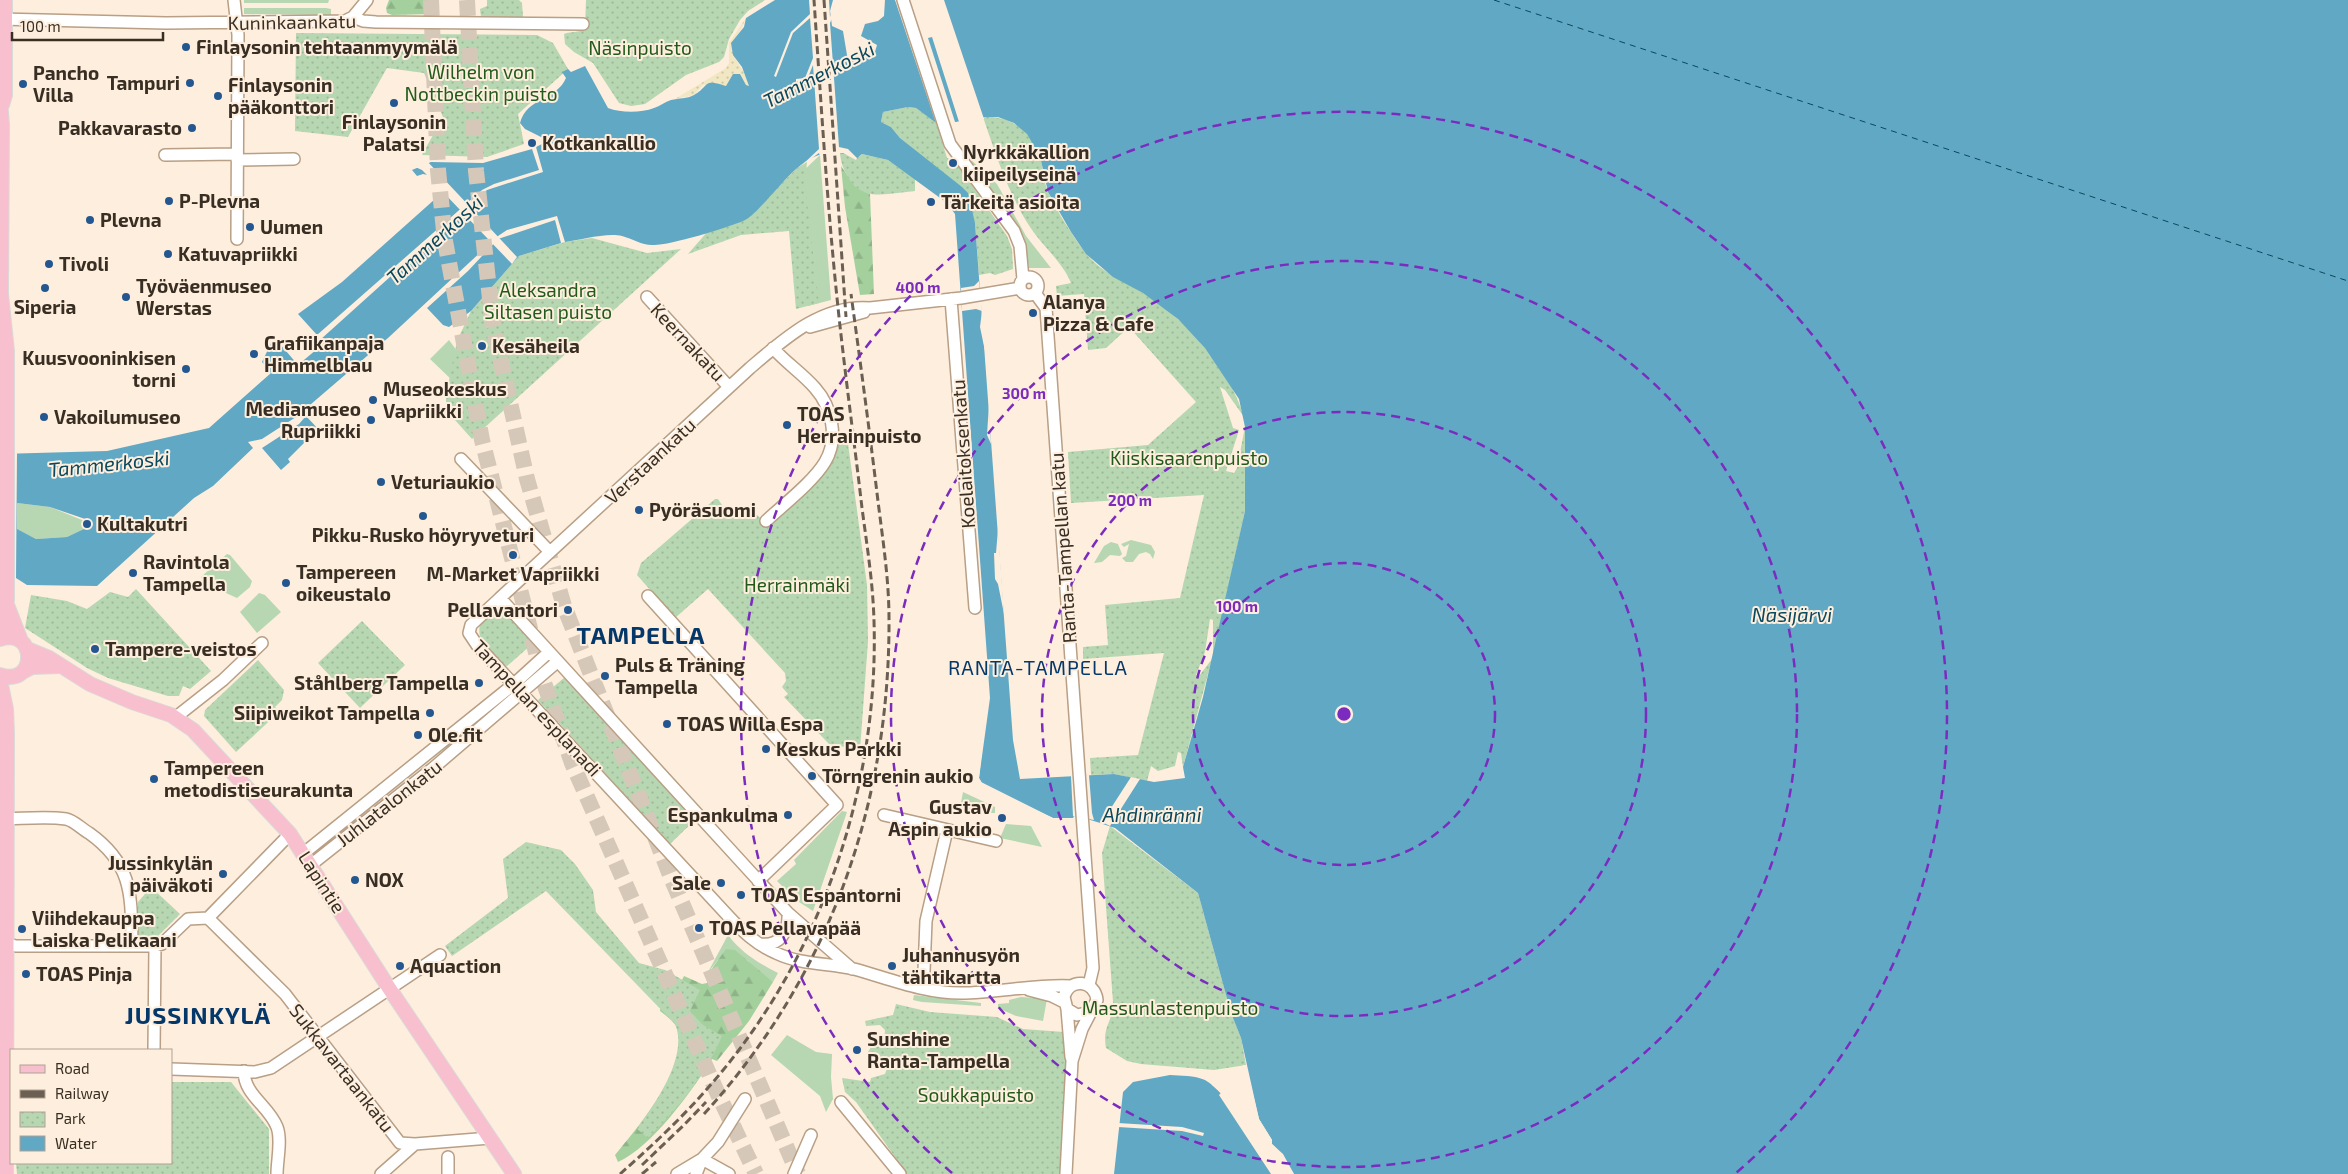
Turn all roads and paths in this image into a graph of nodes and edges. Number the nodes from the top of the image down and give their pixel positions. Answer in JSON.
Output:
{"nodes":[{"id":1,"x":5,"y":0,"type":"edge"},
{"id":2,"x":234,"y":0,"type":"edge"},
{"id":3,"x":367,"y":0,"type":"edge"},
{"id":4,"x":903,"y":0,"type":"edge"},
{"id":5,"x":353,"y":17,"type":"junction"},
{"id":6,"x":2,"y":19,"type":"edge"},
{"id":7,"x":236,"y":22,"type":"junction"},
{"id":8,"x":584,"y":24,"type":"dead end"},
{"id":9,"x":1,"y":102,"type":"edge"},
{"id":10,"x":165,"y":155,"type":"dead end"},
{"id":11,"x":237,"y":157,"type":"junction"},
{"id":12,"x":294,"y":159,"type":"dead end"},
{"id":13,"x":238,"y":239,"type":"dead end"},
{"id":14,"x":1,"y":248,"type":"edge"},
{"id":15,"x":1022,"y":283,"type":"junction"},
{"id":16,"x":647,"y":297,"type":"dead end"},
{"id":17,"x":956,"y":299,"type":"junction"},
{"id":18,"x":773,"y":348,"type":"junction"},
{"id":19,"x":730,"y":387,"type":"junction"},
{"id":20,"x":462,"y":459,"type":"dead end"},
{"id":21,"x":766,"y":522,"type":"dead end"},
{"id":22,"x":550,"y":552,"type":"junction"},
{"id":23,"x":648,"y":596,"type":"dead end"},
{"id":24,"x":500,"y":598,"type":"junction"},
{"id":25,"x":7,"y":599,"type":"junction"},
{"id":26,"x":974,"y":608,"type":"dead end"},
{"id":27,"x":0,"y":638,"type":"edge"},
{"id":28,"x":262,"y":643,"type":"dead end"},
{"id":29,"x":24,"y":645,"type":"junction"},
{"id":30,"x":548,"y":653,"type":"junction"},
{"id":31,"x":557,"y":662,"type":"junction"},
{"id":32,"x":59,"y":666,"type":"junction"},
{"id":33,"x":21,"y":673,"type":"junction"},
{"id":34,"x":0,"y":675,"type":"edge"},
{"id":35,"x":0,"y":680,"type":"edge"},
{"id":36,"x":514,"y":684,"type":"junction"},
{"id":37,"x":522,"y":693,"type":"junction"},
{"id":38,"x":6,"y":709,"type":"junction"},
{"id":39,"x":176,"y":717,"type":"junction"},
{"id":40,"x":884,"y":815,"type":"dead end"},
{"id":41,"x":4,"y":819,"type":"edge"},
{"id":42,"x":948,"y":830,"type":"junction"},
{"id":43,"x":290,"y":834,"type":"junction"},
{"id":44,"x":996,"y":840,"type":"dead end"},
{"id":45,"x":308,"y":859,"type":"junction"},
{"id":46,"x":762,"y":877,"type":"junction"},
{"id":47,"x":788,"y":913,"type":"junction"},
{"id":48,"x":208,"y":918,"type":"junction"},
{"id":49,"x":3,"y":943,"type":"edge"},
{"id":50,"x":760,"y":944,"type":"junction"},
{"id":51,"x":132,"y":946,"type":"junction"},
{"id":52,"x":155,"y":946,"type":"junction"},
{"id":53,"x":440,"y":955,"type":"dead end"},
{"id":54,"x":852,"y":969,"type":"junction"},
{"id":55,"x":1089,"y":985,"type":"junction"},
{"id":56,"x":1071,"y":986,"type":"junction"},
{"id":57,"x":389,"y":988,"type":"junction"},
{"id":58,"x":920,"y":988,"type":"junction"},
{"id":59,"x":1027,"y":989,"type":"junction"},
{"id":60,"x":1065,"y":1005,"type":"junction"},
{"id":61,"x":1090,"y":1012,"type":"junction"},
{"id":62,"x":318,"y":1037,"type":"junction"},
{"id":63,"x":154,"y":1049,"type":"edge"},
{"id":64,"x":1072,"y":1061,"type":"junction"},
{"id":65,"x":172,"y":1069,"type":"edge"},
{"id":66,"x":6,"y":1071,"type":"edge"},
{"id":67,"x":244,"y":1071,"type":"junction"},
{"id":68,"x":745,"y":1099,"type":"dead end"},
{"id":69,"x":841,"y":1102,"type":"dead end"},
{"id":70,"x":811,"y":1135,"type":"dead end"},
{"id":71,"x":490,"y":1138,"type":"junction"},
{"id":72,"x":416,"y":1144,"type":"junction"},
{"id":73,"x":448,"y":1157,"type":"dead end"},
{"id":74,"x":702,"y":1159,"type":"junction"},
{"id":75,"x":6,"y":1174,"type":"edge"},
{"id":76,"x":277,"y":1174,"type":"edge"},
{"id":77,"x":381,"y":1174,"type":"edge"},
{"id":78,"x":448,"y":1174,"type":"edge"},
{"id":79,"x":514,"y":1174,"type":"edge"},
{"id":80,"x":677,"y":1174,"type":"edge"},
{"id":81,"x":696,"y":1174,"type":"edge"},
{"id":82,"x":729,"y":1174,"type":"edge"},
{"id":83,"x":794,"y":1174,"type":"edge"},
{"id":84,"x":900,"y":1174,"type":"edge"},
{"id":85,"x":1066,"y":1174,"type":"edge"}],
"edges":[{"from":1,"to":6,"type":"main road"},
{"from":2,"to":7,"type":"street"},
{"from":3,"to":5,"type":"street"},
{"from":4,"to":15,"type":"street"},
{"from":5,"to":7,"type":"street","name":"Kuninkaankatu"},
{"from":5,"to":8,"type":"street","name":"Kuninkaankatu"},
{"from":6,"to":7,"type":"street","name":"Kuninkaankatu"},
{"from":6,"to":9,"type":"main road"},
{"from":7,"to":11,"type":"street"},
{"from":9,"to":14,"type":"main road"},
{"from":10,"to":11,"type":"street"},
{"from":11,"to":12,"type":"street"},
{"from":11,"to":13,"type":"street"},
{"from":14,"to":25,"type":"main road"},
{"from":15,"to":17,"type":"street","name":"Verstaankatu"},
{"from":15,"to":55,"type":"street","name":"Ranta-Tampellan katu"},
{"from":16,"to":19,"type":"street","name":"Keernakatu"},
{"from":17,"to":18,"type":"street","name":"Verstaankatu"},
{"from":17,"to":26,"type":"street","name":"Koelaitoksenkatu"},
{"from":18,"to":19,"type":"street","name":"Verstaankatu"},
{"from":18,"to":21,"type":"street"},
{"from":19,"to":22,"type":"street","name":"Verstaankatu"},
{"from":20,"to":22,"type":"street"},
{"from":22,"to":24,"type":"street","name":"Verstaankatu"},
{"from":23,"to":46,"type":"street"},
{"from":24,"to":30,"type":"street","name":"Tampellan esplanadi"},
{"from":24,"to":36,"type":"street","name":"Tampellan esplanadi"},
{"from":25,"to":27,"type":"main road"},
{"from":25,"to":29,"type":"main road"},
{"from":27,"to":29,"type":"main road","name":"Lapintie"},
{"from":28,"to":39,"type":"street"},
{"from":29,"to":32,"type":"main road","name":"Lapintie"},
{"from":29,"to":33,"type":"main road"},
{"from":30,"to":31,"type":"street","name":"Tampellan esplanadi"},
{"from":30,"to":36,"type":"street","name":"Juhlatalonkatu"},
{"from":31,"to":37,"type":"street","name":"Juhlatalonkatu"},
{"from":31,"to":46,"type":"street","name":"Tampellan esplanadi"},
{"from":32,"to":33,"type":"main road"},
{"from":32,"to":39,"type":"main road","name":"Lapintie"},
{"from":33,"to":34,"type":"main road"},
{"from":33,"to":38,"type":"main road"},
{"from":35,"to":38,"type":"main road"},
{"from":36,"to":37,"type":"street","name":"Tampellan esplanadi"},
{"from":36,"to":45,"type":"street","name":"Juhlatalonkatu"},
{"from":37,"to":45,"type":"street","name":"Juhlatalonkatu"},
{"from":37,"to":50,"type":"street","name":"Tampellan esplanadi"},
{"from":38,"to":41,"type":"main road"},
{"from":39,"to":43,"type":"main road","name":"Lapintie"},
{"from":40,"to":42,"type":"street"},
{"from":41,"to":49,"type":"main road"},
{"from":41,"to":51,"type":"street"},
{"from":42,"to":44,"type":"street"},
{"from":42,"to":58,"type":"street"},
{"from":43,"to":45,"type":"main road","name":"Lapintie"},
{"from":43,"to":48,"type":"street"},
{"from":45,"to":57,"type":"main road","name":"Lapintie"},
{"from":46,"to":47,"type":"street","name":"Tampellan esplanadi"},
{"from":47,"to":50,"type":"street"},
{"from":47,"to":54,"type":"street","name":"Tampellan esplanadi"},
{"from":48,"to":52,"type":"street"},
{"from":48,"to":62,"type":"street","name":"Sukkavartaankatu"},
{"from":49,"to":51,"type":"street"},
{"from":49,"to":66,"type":"main road"},
{"from":50,"to":54,"type":"street","name":"Tampellan esplanadi"},
{"from":51,"to":52,"type":"street"},
{"from":52,"to":63,"type":"street"},
{"from":53,"to":57,"type":"street"},
{"from":54,"to":58,"type":"street","name":"Tampellan esplanadi"},
{"from":55,"to":56,"type":"street"},
{"from":55,"to":61,"type":"street"},
{"from":56,"to":59,"type":"street","name":"Tampellan esplanadi"},
{"from":56,"to":60,"type":"street"},
{"from":57,"to":62,"type":"street"},
{"from":57,"to":71,"type":"main road","name":"Lapintie"},
{"from":58,"to":59,"type":"street","name":"Tampellan esplanadi"},
{"from":59,"to":60,"type":"street","name":"Tampellan esplanadi"},
{"from":60,"to":61,"type":"street"},
{"from":60,"to":64,"type":"street"},
{"from":61,"to":64,"type":"street"},
{"from":62,"to":67,"type":"street"},
{"from":62,"to":72,"type":"street","name":"Sukkavartaankatu"},
{"from":64,"to":85,"type":"street"},
{"from":65,"to":67,"type":"street"},
{"from":66,"to":75,"type":"main road"},
{"from":67,"to":76,"type":"street"},
{"from":68,"to":74,"type":"street"},
{"from":69,"to":84,"type":"street"},
{"from":70,"to":83,"type":"street"},
{"from":71,"to":72,"type":"street"},
{"from":71,"to":79,"type":"main road","name":"Lapintie"},
{"from":72,"to":77,"type":"street"},
{"from":73,"to":78,"type":"street"},
{"from":74,"to":80,"type":"street"},
{"from":74,"to":81,"type":"street"},
{"from":74,"to":82,"type":"street"}]}
